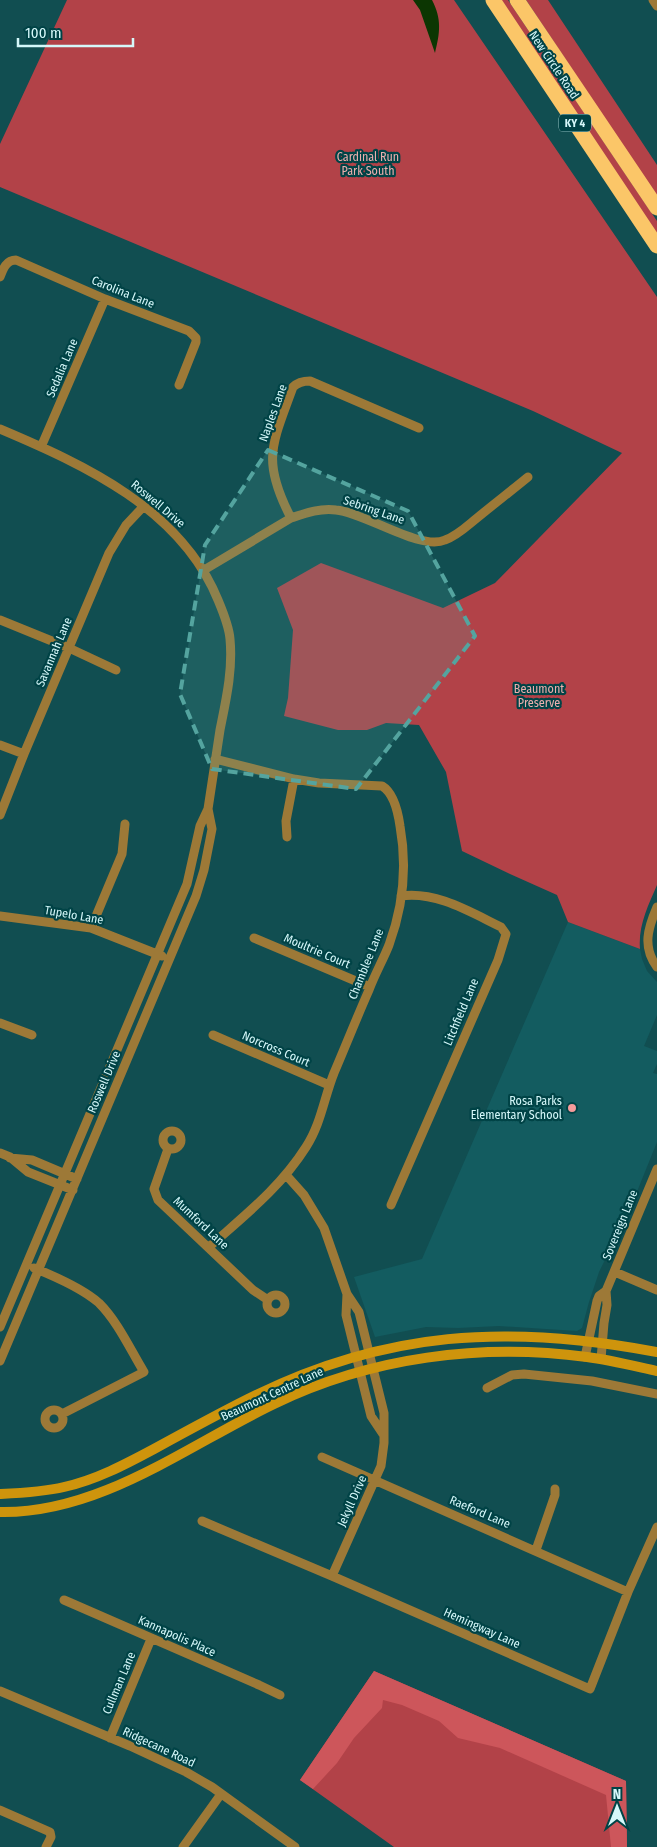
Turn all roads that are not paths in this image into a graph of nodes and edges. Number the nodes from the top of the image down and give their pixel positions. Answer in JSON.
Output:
{"nodes":[{"id":1,"x":493,"y":0,"type":"edge"},
{"id":2,"x":517,"y":0,"type":"edge"},
{"id":3,"x":653,"y":0,"type":"edge"},
{"id":4,"x":657,"y":6,"type":"edge"},
{"id":5,"x":657,"y":208,"type":"edge"},
{"id":6,"x":657,"y":246,"type":"edge"},
{"id":7,"x":0,"y":277,"type":"edge"},
{"id":8,"x":105,"y":298,"type":"junction"},
{"id":9,"x":178,"y":385,"type":"dead end"},
{"id":10,"x":419,"y":428,"type":"dead end"},
{"id":11,"x":0,"y":429,"type":"edge"},
{"id":12,"x":41,"y":447,"type":"junction"},
{"id":13,"x":528,"y":477,"type":"dead end"},
{"id":14,"x":143,"y":507,"type":"junction"},
{"id":15,"x":291,"y":518,"type":"junction"},
{"id":16,"x":204,"y":570,"type":"junction"},
{"id":17,"x":0,"y":620,"type":"edge"},
{"id":18,"x":69,"y":648,"type":"junction"},
{"id":19,"x":116,"y":670,"type":"dead end"},
{"id":20,"x":0,"y":744,"type":"edge"},
{"id":21,"x":24,"y":754,"type":"junction"},
{"id":22,"x":215,"y":759,"type":"junction"},
{"id":23,"x":294,"y":778,"type":"junction"},
{"id":24,"x":208,"y":809,"type":"junction"},
{"id":25,"x":0,"y":815,"type":"edge"},
{"id":26,"x":125,"y":824,"type":"dead end"},
{"id":27,"x":287,"y":837,"type":"dead end"},
{"id":28,"x":402,"y":896,"type":"junction"},
{"id":29,"x":657,"y":907,"type":"edge"},
{"id":30,"x":0,"y":916,"type":"edge"},
{"id":31,"x":91,"y":928,"type":"junction"},
{"id":32,"x":254,"y":938,"type":"dead end"},
{"id":33,"x":158,"y":954,"type":"junction"},
{"id":34,"x":170,"y":959,"type":"junction"},
{"id":35,"x":657,"y":967,"type":"edge"},
{"id":36,"x":370,"y":987,"type":"junction"},
{"id":37,"x":0,"y":1023,"type":"edge"},
{"id":38,"x":32,"y":1035,"type":"dead end"},
{"id":39,"x":213,"y":1035,"type":"dead end"},
{"id":40,"x":329,"y":1085,"type":"junction"},
{"id":41,"x":168,"y":1149,"type":"dead end"},
{"id":42,"x":0,"y":1153,"type":"edge"},
{"id":43,"x":10,"y":1158,"type":"junction"},
{"id":44,"x":657,"y":1168,"type":"edge"},
{"id":45,"x":65,"y":1174,"type":"junction"},
{"id":46,"x":287,"y":1176,"type":"junction"},
{"id":47,"x":77,"y":1179,"type":"junction"},
{"id":48,"x":655,"y":1182,"type":"edge"},
{"id":49,"x":60,"y":1185,"type":"junction"},
{"id":50,"x":72,"y":1190,"type":"junction"},
{"id":51,"x":391,"y":1205,"type":"dead end"},
{"id":52,"x":209,"y":1246,"type":"junction"},
{"id":53,"x":26,"y":1265,"type":"junction"},
{"id":54,"x":39,"y":1270,"type":"junction"},
{"id":55,"x":615,"y":1272,"type":"junction"},
{"id":56,"x":657,"y":1290,"type":"edge"},
{"id":57,"x":606,"y":1291,"type":"junction"},
{"id":58,"x":347,"y":1294,"type":"junction"},
{"id":59,"x":268,"y":1300,"type":"dead end"},
{"id":60,"x":0,"y":1327,"type":"edge"},
{"id":61,"x":589,"y":1342,"type":"junction"},
{"id":62,"x":603,"y":1343,"type":"junction"},
{"id":63,"x":657,"y":1352,"type":"edge"},
{"id":64,"x":369,"y":1353,"type":"junction"},
{"id":65,"x":356,"y":1356,"type":"junction"},
{"id":66,"x":585,"y":1357,"type":"junction"},
{"id":67,"x":601,"y":1359,"type":"junction"},
{"id":68,"x":0,"y":1361,"type":"edge"},
{"id":69,"x":373,"y":1368,"type":"junction"},
{"id":70,"x":360,"y":1371,"type":"junction"},
{"id":71,"x":657,"y":1371,"type":"edge"},
{"id":72,"x":488,"y":1388,"type":"dead end"},
{"id":73,"x":657,"y":1394,"type":"edge"},
{"id":74,"x":62,"y":1414,"type":"dead end"},
{"id":75,"x":383,"y":1434,"type":"junction"},
{"id":76,"x":322,"y":1457,"type":"dead end"},
{"id":77,"x":375,"y":1480,"type":"junction"},
{"id":78,"x":555,"y":1488,"type":"dead end"},
{"id":79,"x":0,"y":1494,"type":"edge"},
{"id":80,"x":0,"y":1512,"type":"edge"},
{"id":81,"x":202,"y":1522,"type":"dead end"},
{"id":82,"x":657,"y":1527,"type":"edge"},
{"id":83,"x":536,"y":1550,"type":"junction"},
{"id":84,"x":332,"y":1576,"type":"junction"},
{"id":85,"x":628,"y":1592,"type":"junction"},
{"id":86,"x":64,"y":1600,"type":"dead end"},
{"id":87,"x":151,"y":1638,"type":"junction"},
{"id":88,"x":0,"y":1690,"type":"edge"},
{"id":89,"x":280,"y":1695,"type":"dead end"},
{"id":90,"x":110,"y":1738,"type":"junction"},
{"id":91,"x":221,"y":1794,"type":"junction"},
{"id":92,"x":0,"y":1810,"type":"edge"},
{"id":93,"x":46,"y":1847,"type":"edge"},
{"id":94,"x":184,"y":1847,"type":"edge"},
{"id":95,"x":295,"y":1847,"type":"edge"}],
"edges":[{"from":1,"to":6,"type":"highway","name":"New Circle Road","number":"KY 4"},
{"from":2,"to":5,"type":"highway","name":"New Circle Road","number":"KY 4"},
{"from":3,"to":4,"type":"street"},
{"from":7,"to":8,"type":"street","name":"Carolina Lane"},
{"from":8,"to":9,"type":"street","name":"Carolina Lane"},
{"from":8,"to":12,"type":"street","name":"Sedalia Lane"},
{"from":10,"to":15,"type":"street","name":"Naples Lane"},
{"from":11,"to":12,"type":"street","name":"Roswell Drive"},
{"from":12,"to":14,"type":"street","name":"Roswell Drive"},
{"from":13,"to":15,"type":"street","name":"Sebring Lane"},
{"from":14,"to":16,"type":"street","name":"Roswell Drive"},
{"from":14,"to":18,"type":"street","name":"Savannah Lane"},
{"from":15,"to":16,"type":"street","name":"Sebring Lane"},
{"from":16,"to":22,"type":"street","name":"Roswell Drive"},
{"from":17,"to":18,"type":"street"},
{"from":18,"to":19,"type":"street"},
{"from":18,"to":21,"type":"street","name":"Savannah Lane"},
{"from":20,"to":21,"type":"street"},
{"from":21,"to":25,"type":"street","name":"Savannah Lane"},
{"from":22,"to":23,"type":"street","name":"Chamblee Lane"},
{"from":22,"to":24,"type":"street","name":"Roswell Drive"},
{"from":23,"to":27,"type":"street"},
{"from":23,"to":28,"type":"street","name":"Chamblee Lane"},
{"from":24,"to":33,"type":"street","name":"Roswell Drive"},
{"from":24,"to":34,"type":"street","name":"Roswell Drive"},
{"from":26,"to":31,"type":"street"},
{"from":28,"to":36,"type":"street","name":"Chamblee Lane"},
{"from":28,"to":51,"type":"street","name":"Litchfield Lane"},
{"from":29,"to":35,"type":"street"},
{"from":30,"to":31,"type":"street","name":"Tupelo Lane"},
{"from":31,"to":33,"type":"street","name":"Tupelo Lane"},
{"from":32,"to":36,"type":"street","name":"Moultrie Court"},
{"from":33,"to":34,"type":"street","name":"Tupelo Lane"},
{"from":33,"to":45,"type":"street","name":"Roswell Drive"},
{"from":34,"to":47,"type":"street","name":"Roswell Drive"},
{"from":36,"to":40,"type":"street","name":"Chamblee Lane"},
{"from":37,"to":38,"type":"street"},
{"from":39,"to":40,"type":"street","name":"Norcross Court"},
{"from":40,"to":46,"type":"street","name":"Chamblee Lane"},
{"from":41,"to":52,"type":"street","name":"Mumford Lane"},
{"from":42,"to":43,"type":"street"},
{"from":43,"to":45,"type":"street"},
{"from":43,"to":49,"type":"street"},
{"from":44,"to":48,"type":"street","name":"Sovereign Lane"},
{"from":45,"to":47,"type":"street"},
{"from":45,"to":49,"type":"street","name":"Roswell Drive"},
{"from":46,"to":52,"type":"street","name":"Chamblee Lane"},
{"from":46,"to":58,"type":"street","name":"Jekyll Drive"},
{"from":47,"to":50,"type":"street","name":"Roswell Drive"},
{"from":48,"to":55,"type":"street","name":"Sovereign Lane"},
{"from":49,"to":50,"type":"street"},
{"from":49,"to":53,"type":"street","name":"Roswell Drive"},
{"from":50,"to":54,"type":"street","name":"Roswell Drive"},
{"from":52,"to":59,"type":"street","name":"Mumford Lane"},
{"from":53,"to":54,"type":"street"},
{"from":53,"to":60,"type":"street","name":"Roswell Drive"},
{"from":54,"to":68,"type":"street","name":"Roswell Drive"},
{"from":54,"to":74,"type":"street"},
{"from":55,"to":56,"type":"street"},
{"from":55,"to":57,"type":"street","name":"Sovereign Lane"},
{"from":57,"to":61,"type":"street","name":"Sovereign Lane"},
{"from":57,"to":62,"type":"street","name":"Sovereign Lane"},
{"from":58,"to":64,"type":"street","name":"Jekyll Drive"},
{"from":58,"to":65,"type":"street","name":"Jekyll Drive"},
{"from":61,"to":62,"type":"street","name":"Beaumont Centre Lane"},
{"from":61,"to":64,"type":"street","name":"Beaumont Centre Lane"},
{"from":61,"to":66,"type":"street","name":"Sovereign Lane"},
{"from":62,"to":63,"type":"street","name":"Beaumont Centre Lane"},
{"from":62,"to":67,"type":"street","name":"Sovereign Lane"},
{"from":64,"to":65,"type":"street","name":"Beaumont Centre Lane"},
{"from":64,"to":69,"type":"street","name":"Jekyll Drive"},
{"from":65,"to":70,"type":"street","name":"Jekyll Drive"},
{"from":65,"to":79,"type":"street","name":"Beaumont Centre Lane"},
{"from":66,"to":67,"type":"street","name":"Beaumont Centre Lane"},
{"from":66,"to":69,"type":"street","name":"Beaumont Centre Lane"},
{"from":67,"to":71,"type":"street","name":"Beaumont Centre Lane"},
{"from":69,"to":70,"type":"street","name":"Beaumont Centre Lane"},
{"from":69,"to":75,"type":"street","name":"Jekyll Drive"},
{"from":70,"to":75,"type":"street","name":"Jekyll Drive"},
{"from":70,"to":80,"type":"street","name":"Beaumont Centre Lane"},
{"from":72,"to":73,"type":"street"},
{"from":75,"to":77,"type":"street","name":"Jekyll Drive"},
{"from":76,"to":77,"type":"street","name":"Raeford Lane"},
{"from":77,"to":83,"type":"street","name":"Raeford Lane"},
{"from":77,"to":84,"type":"street","name":"Jekyll Drive"},
{"from":78,"to":83,"type":"street"},
{"from":81,"to":84,"type":"street","name":"Hemingway Lane"},
{"from":82,"to":85,"type":"street","name":"Hemingway Lane"},
{"from":83,"to":85,"type":"street","name":"Raeford Lane"},
{"from":84,"to":85,"type":"street","name":"Hemingway Lane"},
{"from":86,"to":87,"type":"street","name":"Kannapolis Place"},
{"from":87,"to":89,"type":"street","name":"Kannapolis Place"},
{"from":87,"to":90,"type":"street","name":"Cullman Lane"},
{"from":88,"to":90,"type":"street","name":"Ridgecane Road"},
{"from":90,"to":91,"type":"street","name":"Ridgecane Road"},
{"from":91,"to":94,"type":"street"},
{"from":91,"to":95,"type":"street","name":"Ridgecane Road"},
{"from":92,"to":93,"type":"street"}]}
